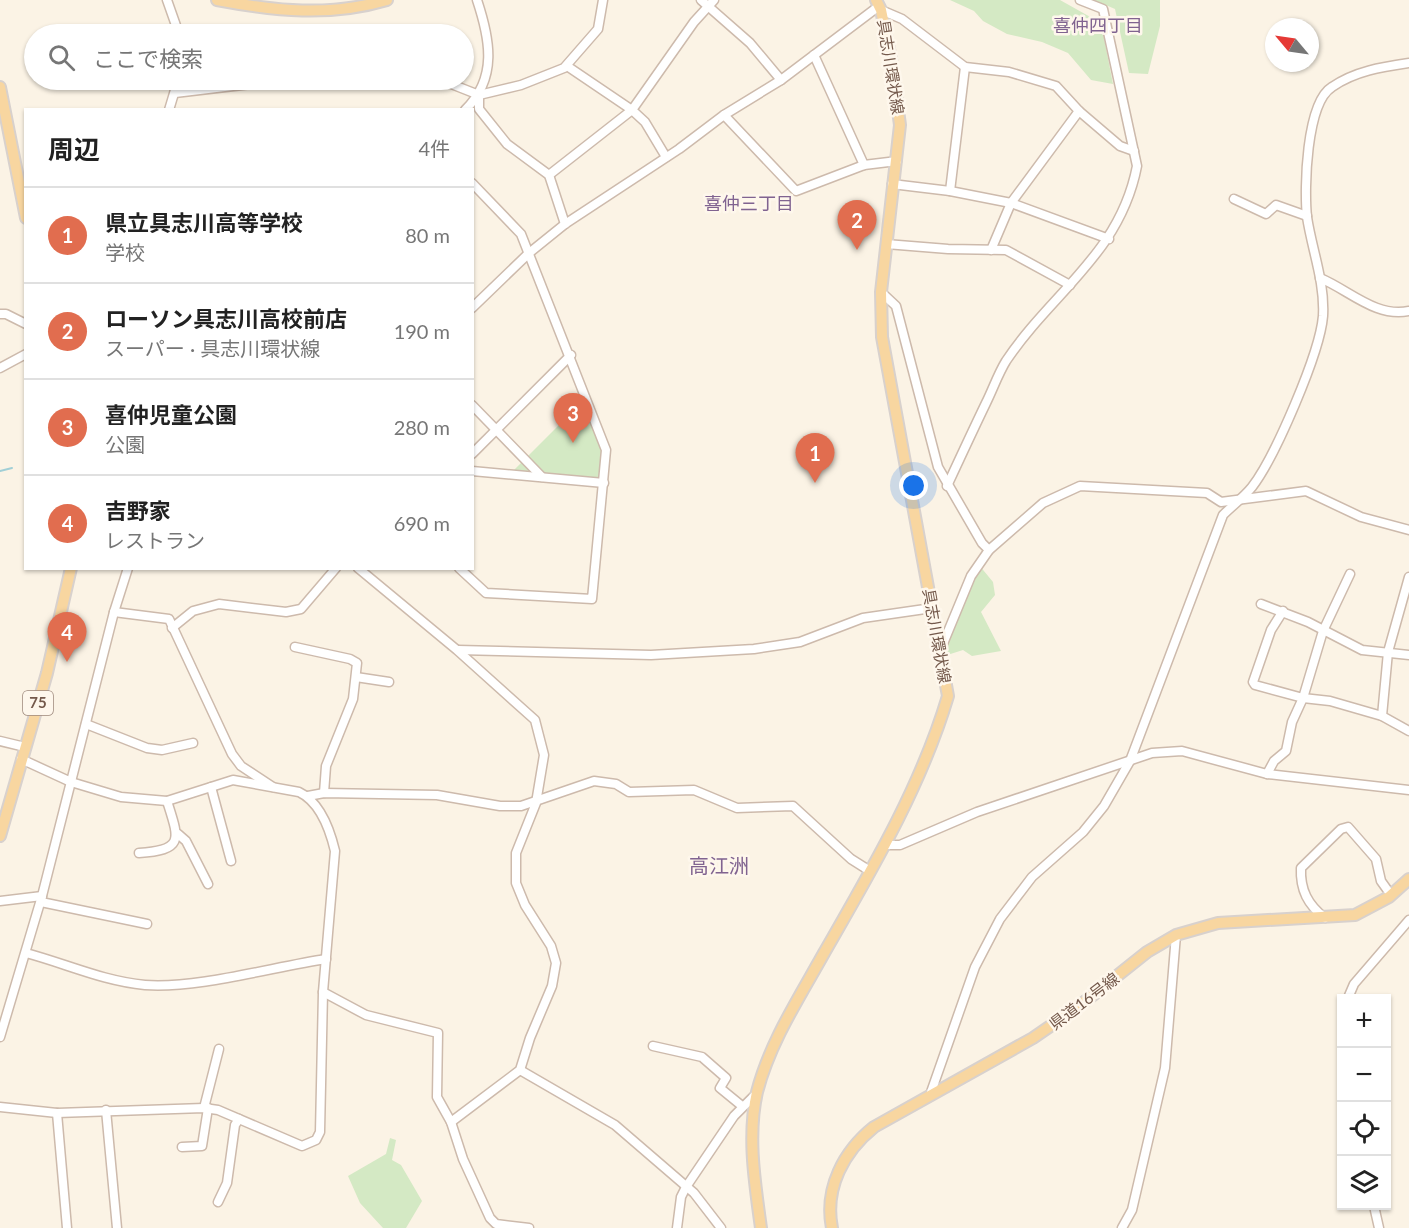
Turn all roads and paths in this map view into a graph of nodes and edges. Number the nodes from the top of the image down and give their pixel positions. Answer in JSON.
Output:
{"nodes":[{"id":1,"x":167,"y":0,"type":"edge"},
{"id":2,"x":217,"y":0,"type":"edge"},
{"id":3,"x":387,"y":0,"type":"edge"},
{"id":4,"x":477,"y":0,"type":"edge"},
{"id":5,"x":603,"y":0,"type":"edge"},
{"id":6,"x":1080,"y":0,"type":"edge"},
{"id":7,"x":708,"y":2,"type":"edge"},
{"id":8,"x":881,"y":4,"type":"edge"},
{"id":9,"x":176,"y":24,"type":"edge"},
{"id":10,"x":813,"y":55,"type":"junction"},
{"id":11,"x":1409,"y":63,"type":"edge"},
{"id":12,"x":567,"y":66,"type":"junction"},
{"id":13,"x":965,"y":67,"type":"junction"},
{"id":14,"x":781,"y":80,"type":"junction"},
{"id":15,"x":0,"y":87,"type":"edge"},
{"id":16,"x":176,"y":90,"type":"edge"},
{"id":17,"x":200,"y":90,"type":"edge"},
{"id":18,"x":466,"y":90,"type":"edge"},
{"id":19,"x":175,"y":93,"type":"junction"},
{"id":20,"x":478,"y":95,"type":"junction"},
{"id":21,"x":170,"y":108,"type":"edge"},
{"id":22,"x":467,"y":108,"type":"edge"},
{"id":23,"x":632,"y":110,"type":"junction"},
{"id":24,"x":1079,"y":111,"type":"junction"},
{"id":25,"x":724,"y":115,"type":"junction"},
{"id":26,"x":1134,"y":151,"type":"junction"},
{"id":27,"x":666,"y":157,"type":"junction"},
{"id":28,"x":897,"y":161,"type":"junction"},
{"id":29,"x":864,"y":165,"type":"junction"},
{"id":30,"x":549,"y":175,"type":"junction"},
{"id":31,"x":892,"y":184,"type":"junction"},
{"id":32,"x":474,"y":185,"type":"edge"},
{"id":33,"x":950,"y":191,"type":"junction"},
{"id":34,"x":1234,"y":199,"type":"dead end"},
{"id":35,"x":1011,"y":204,"type":"junction"},
{"id":36,"x":24,"y":208,"type":"edge"},
{"id":37,"x":1307,"y":216,"type":"junction"},
{"id":38,"x":565,"y":224,"type":"junction"},
{"id":39,"x":1109,"y":239,"type":"junction"},
{"id":40,"x":886,"y":244,"type":"junction"},
{"id":41,"x":991,"y":250,"type":"junction"},
{"id":42,"x":529,"y":253,"type":"junction"},
{"id":43,"x":1320,"y":278,"type":"junction"},
{"id":44,"x":1070,"y":285,"type":"junction"},
{"id":45,"x":881,"y":292,"type":"junction"},
{"id":46,"x":474,"y":306,"type":"edge"},
{"id":47,"x":1409,"y":311,"type":"edge"},
{"id":48,"x":0,"y":314,"type":"edge"},
{"id":49,"x":24,"y":323,"type":"edge"},
{"id":50,"x":24,"y":355,"type":"edge"},
{"id":51,"x":571,"y":355,"type":"junction"},
{"id":52,"x":0,"y":368,"type":"edge"},
{"id":53,"x":474,"y":407,"type":"edge"},
{"id":54,"x":495,"y":429,"type":"junction"},
{"id":55,"x":474,"y":452,"type":"edge"},
{"id":56,"x":474,"y":471,"type":"edge"},
{"id":57,"x":542,"y":477,"type":"junction"},
{"id":58,"x":604,"y":483,"type":"junction"},
{"id":59,"x":947,"y":486,"type":"junction"},
{"id":60,"x":1241,"y":498,"type":"junction"},
{"id":61,"x":1409,"y":530,"type":"edge"},
{"id":62,"x":989,"y":550,"type":"junction"},
{"id":63,"x":72,"y":570,"type":"edge"},
{"id":64,"x":127,"y":570,"type":"edge"},
{"id":65,"x":334,"y":570,"type":"edge"},
{"id":66,"x":360,"y":570,"type":"edge"},
{"id":67,"x":461,"y":570,"type":"edge"},
{"id":68,"x":1350,"y":574,"type":"dead end"},
{"id":69,"x":1409,"y":577,"type":"edge"},
{"id":70,"x":1261,"y":604,"type":"dead end"},
{"id":71,"x":932,"y":608,"type":"junction"},
{"id":72,"x":1283,"y":611,"type":"junction"},
{"id":73,"x":114,"y":612,"type":"junction"},
{"id":74,"x":172,"y":628,"type":"junction"},
{"id":75,"x":1323,"y":631,"type":"junction"},
{"id":76,"x":295,"y":647,"type":"dead end"},
{"id":77,"x":457,"y":650,"type":"junction"},
{"id":78,"x":940,"y":651,"type":"junction"},
{"id":79,"x":1388,"y":652,"type":"junction"},
{"id":80,"x":1409,"y":655,"type":"edge"},
{"id":81,"x":356,"y":677,"type":"junction"},
{"id":82,"x":389,"y":682,"type":"dead end"},
{"id":83,"x":1303,"y":698,"type":"junction"},
{"id":84,"x":1382,"y":716,"type":"junction"},
{"id":85,"x":86,"y":724,"type":"junction"},
{"id":86,"x":1409,"y":731,"type":"edge"},
{"id":87,"x":0,"y":741,"type":"edge"},
{"id":88,"x":193,"y":743,"type":"dead end"},
{"id":89,"x":25,"y":747,"type":"junction"},
{"id":90,"x":21,"y":759,"type":"junction"},
{"id":91,"x":1130,"y":761,"type":"junction"},
{"id":92,"x":1267,"y":774,"type":"junction"},
{"id":93,"x":71,"y":782,"type":"junction"},
{"id":94,"x":211,"y":787,"type":"junction"},
{"id":95,"x":275,"y":790,"type":"junction"},
{"id":96,"x":1409,"y":790,"type":"edge"},
{"id":97,"x":324,"y":793,"type":"junction"},
{"id":98,"x":308,"y":796,"type":"junction"},
{"id":99,"x":167,"y":801,"type":"junction"},
{"id":100,"x":536,"y":803,"type":"junction"},
{"id":101,"x":178,"y":834,"type":"junction"},
{"id":102,"x":0,"y":836,"type":"edge"},
{"id":103,"x":885,"y":845,"type":"junction"},
{"id":104,"x":139,"y":853,"type":"dead end"},
{"id":105,"x":231,"y":861,"type":"dead end"},
{"id":106,"x":870,"y":871,"type":"junction"},
{"id":107,"x":1409,"y":879,"type":"edge"},
{"id":108,"x":208,"y":884,"type":"dead end"},
{"id":109,"x":1391,"y":895,"type":"junction"},
{"id":110,"x":41,"y":899,"type":"junction"},
{"id":111,"x":0,"y":901,"type":"edge"},
{"id":112,"x":1326,"y":918,"type":"junction"},
{"id":113,"x":1409,"y":920,"type":"edge"},
{"id":114,"x":147,"y":924,"type":"dead end"},
{"id":115,"x":1176,"y":935,"type":"junction"},
{"id":116,"x":26,"y":953,"type":"junction"},
{"id":117,"x":326,"y":959,"type":"junction"},
{"id":118,"x":323,"y":992,"type":"junction"},
{"id":119,"x":1350,"y":994,"type":"edge"},
{"id":120,"x":0,"y":1037,"type":"edge"},
{"id":121,"x":654,"y":1046,"type":"dead end"},
{"id":122,"x":219,"y":1049,"type":"dead end"},
{"id":123,"x":520,"y":1070,"type":"junction"},
{"id":124,"x":757,"y":1093,"type":"junction"},
{"id":125,"x":930,"y":1095,"type":"junction"},
{"id":126,"x":742,"y":1106,"type":"junction"},
{"id":127,"x":0,"y":1107,"type":"edge"},
{"id":128,"x":206,"y":1108,"type":"junction"},
{"id":129,"x":106,"y":1110,"type":"junction"},
{"id":130,"x":57,"y":1113,"type":"junction"},
{"id":131,"x":239,"y":1119,"type":"junction"},
{"id":132,"x":451,"y":1122,"type":"junction"},
{"id":133,"x":182,"y":1147,"type":"dead end"},
{"id":134,"x":686,"y":1187,"type":"junction"},
{"id":135,"x":218,"y":1202,"type":"dead end"},
{"id":136,"x":1375,"y":1210,"type":"edge"},
{"id":137,"x":67,"y":1228,"type":"edge"},
{"id":138,"x":117,"y":1228,"type":"edge"},
{"id":139,"x":529,"y":1228,"type":"edge"},
{"id":140,"x":676,"y":1228,"type":"edge"},
{"id":141,"x":722,"y":1228,"type":"edge"},
{"id":142,"x":761,"y":1228,"type":"edge"},
{"id":143,"x":832,"y":1228,"type":"edge"},
{"id":144,"x":1122,"y":1228,"type":"edge"},
{"id":145,"x":1379,"y":1228,"type":"edge"}],
"edges":[{"from":1,"to":9,"type":"street"},
{"from":2,"to":3,"type":"main road"},
{"from":4,"to":20,"type":"street"},
{"from":5,"to":12,"type":"street"},
{"from":6,"to":26,"type":"street"},
{"from":7,"to":14,"type":"street"},
{"from":7,"to":23,"type":"street"},
{"from":8,"to":10,"type":"street"},
{"from":8,"to":13,"type":"street"},
{"from":8,"to":28,"type":"main road","name":"具志川環状線"},
{"from":10,"to":14,"type":"street"},
{"from":10,"to":29,"type":"street"},
{"from":11,"to":37,"type":"street"},
{"from":12,"to":20,"type":"street"},
{"from":12,"to":23,"type":"street"},
{"from":13,"to":24,"type":"street"},
{"from":13,"to":33,"type":"street"},
{"from":14,"to":25,"type":"street"},
{"from":15,"to":36,"type":"main road"},
{"from":16,"to":19,"type":"street"},
{"from":17,"to":19,"type":"street"},
{"from":18,"to":20,"type":"street"},
{"from":19,"to":21,"type":"street"},
{"from":20,"to":22,"type":"street"},
{"from":20,"to":30,"type":"street"},
{"from":23,"to":27,"type":"street"},
{"from":23,"to":30,"type":"street"},
{"from":24,"to":26,"type":"street"},
{"from":24,"to":35,"type":"street"},
{"from":25,"to":27,"type":"street"},
{"from":25,"to":29,"type":"street"},
{"from":26,"to":39,"type":"street"},
{"from":27,"to":38,"type":"street"},
{"from":28,"to":29,"type":"street"},
{"from":28,"to":31,"type":"main road","name":"具志川環状線"},
{"from":30,"to":38,"type":"street"},
{"from":31,"to":33,"type":"street"},
{"from":31,"to":40,"type":"main road","name":"具志川環状線"},
{"from":32,"to":42,"type":"street"},
{"from":33,"to":35,"type":"street"},
{"from":34,"to":37,"type":"street"},
{"from":35,"to":39,"type":"street"},
{"from":35,"to":41,"type":"street"},
{"from":37,"to":43,"type":"street"},
{"from":38,"to":42,"type":"street"},
{"from":39,"to":44,"type":"street"},
{"from":40,"to":41,"type":"street"},
{"from":40,"to":45,"type":"main road","name":"具志川環状線"},
{"from":41,"to":44,"type":"street"},
{"from":42,"to":46,"type":"street"},
{"from":42,"to":51,"type":"street"},
{"from":43,"to":47,"type":"street"},
{"from":43,"to":60,"type":"street"},
{"from":44,"to":59,"type":"street"},
{"from":45,"to":59,"type":"street"},
{"from":45,"to":71,"type":"main road","name":"具志川環状線"},
{"from":48,"to":49,"type":"street"},
{"from":50,"to":52,"type":"street"},
{"from":51,"to":54,"type":"street"},
{"from":51,"to":58,"type":"street"},
{"from":53,"to":54,"type":"street"},
{"from":54,"to":55,"type":"street"},
{"from":54,"to":57,"type":"street"},
{"from":56,"to":57,"type":"street"},
{"from":57,"to":58,"type":"street"},
{"from":58,"to":67,"type":"street"},
{"from":59,"to":62,"type":"street"},
{"from":60,"to":61,"type":"street"},
{"from":60,"to":62,"type":"street"},
{"from":60,"to":91,"type":"street"},
{"from":62,"to":78,"type":"street"},
{"from":63,"to":89,"type":"main road","number":"75"},
{"from":64,"to":73,"type":"street"},
{"from":65,"to":74,"type":"street"},
{"from":66,"to":77,"type":"street"},
{"from":68,"to":75,"type":"street"},
{"from":69,"to":79,"type":"street"},
{"from":70,"to":72,"type":"street"},
{"from":71,"to":77,"type":"street"},
{"from":71,"to":78,"type":"main road","name":"具志川環状線"},
{"from":72,"to":75,"type":"street"},
{"from":72,"to":83,"type":"street"},
{"from":73,"to":74,"type":"street"},
{"from":73,"to":85,"type":"street"},
{"from":74,"to":95,"type":"street"},
{"from":75,"to":79,"type":"street"},
{"from":75,"to":83,"type":"street"},
{"from":76,"to":81,"type":"street"},
{"from":77,"to":100,"type":"street"},
{"from":78,"to":103,"type":"main road","name":"具志川環状線"},
{"from":79,"to":80,"type":"street"},
{"from":79,"to":84,"type":"street"},
{"from":81,"to":82,"type":"street"},
{"from":81,"to":97,"type":"street"},
{"from":83,"to":84,"type":"street"},
{"from":83,"to":92,"type":"street"},
{"from":84,"to":86,"type":"street"},
{"from":85,"to":88,"type":"street"},
{"from":85,"to":93,"type":"street"},
{"from":87,"to":89,"type":"street"},
{"from":89,"to":90,"type":"main road","number":"75"},
{"from":90,"to":93,"type":"street"},
{"from":90,"to":102,"type":"main road","number":"75"},
{"from":91,"to":92,"type":"street"},
{"from":91,"to":103,"type":"street"},
{"from":91,"to":125,"type":"street"},
{"from":92,"to":96,"type":"street"},
{"from":93,"to":99,"type":"street"},
{"from":93,"to":110,"type":"street"},
{"from":94,"to":95,"type":"street"},
{"from":94,"to":99,"type":"street"},
{"from":94,"to":105,"type":"street"},
{"from":95,"to":98,"type":"street"},
{"from":97,"to":98,"type":"street"},
{"from":97,"to":100,"type":"street"},
{"from":98,"to":117,"type":"street"},
{"from":99,"to":101,"type":"street"},
{"from":100,"to":106,"type":"street"},
{"from":100,"to":123,"type":"street"},
{"from":101,"to":104,"type":"street"},
{"from":101,"to":108,"type":"street"},
{"from":103,"to":106,"type":"main road","name":"具志川環状線"},
{"from":106,"to":124,"type":"main road","name":"具志川環状線"},
{"from":107,"to":109,"type":"main road","name":"県道16号線"},
{"from":109,"to":112,"type":"main road","name":"県道16号線"},
{"from":109,"to":112,"type":"street"},
{"from":110,"to":111,"type":"street"},
{"from":110,"to":114,"type":"street"},
{"from":110,"to":116,"type":"street"},
{"from":112,"to":115,"type":"main road","name":"県道16号線"},
{"from":113,"to":119,"type":"street"},
{"from":115,"to":125,"type":"main road","name":"県道16号線"},
{"from":115,"to":144,"type":"street"},
{"from":116,"to":117,"type":"street"},
{"from":116,"to":120,"type":"street"},
{"from":117,"to":118,"type":"street"},
{"from":118,"to":131,"type":"street"},
{"from":118,"to":132,"type":"street"},
{"from":121,"to":126,"type":"street"},
{"from":122,"to":128,"type":"street"},
{"from":123,"to":132,"type":"street"},
{"from":123,"to":134,"type":"street"},
{"from":124,"to":126,"type":"street"},
{"from":124,"to":142,"type":"main road","name":"具志川環状線"},
{"from":125,"to":143,"type":"main road","name":"県道16号線"},
{"from":126,"to":134,"type":"street"},
{"from":127,"to":130,"type":"street"},
{"from":128,"to":129,"type":"street"},
{"from":128,"to":131,"type":"street"},
{"from":128,"to":133,"type":"street"},
{"from":129,"to":130,"type":"street"},
{"from":129,"to":138,"type":"street"},
{"from":130,"to":137,"type":"street"},
{"from":131,"to":135,"type":"street"},
{"from":132,"to":139,"type":"street"},
{"from":134,"to":140,"type":"street"},
{"from":134,"to":141,"type":"street"},
{"from":136,"to":145,"type":"street"}]}
